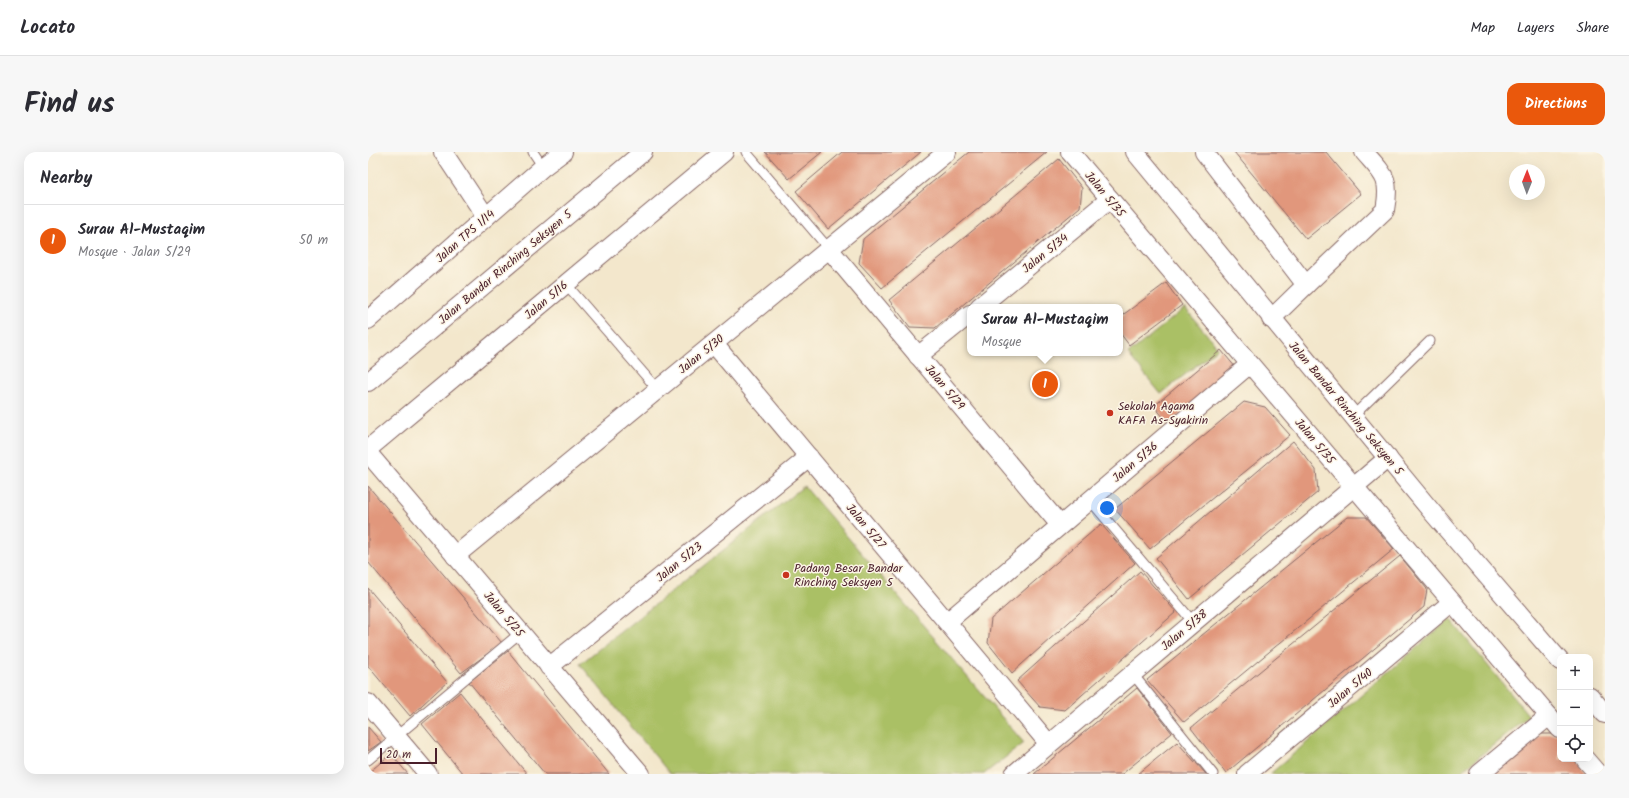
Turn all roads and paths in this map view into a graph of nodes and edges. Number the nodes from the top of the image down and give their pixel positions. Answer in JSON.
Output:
{"nodes":[{"id":1,"x":443,"y":152,"type":"edge"},
{"id":2,"x":534,"y":152,"type":"edge"},
{"id":3,"x":563,"y":152,"type":"edge"},
{"id":4,"x":643,"y":152,"type":"edge"},
{"id":5,"x":724,"y":152,"type":"edge"},
{"id":6,"x":746,"y":152,"type":"edge"},
{"id":7,"x":947,"y":152,"type":"edge"},
{"id":8,"x":1070,"y":152,"type":"edge"},
{"id":9,"x":1135,"y":152,"type":"edge"},
{"id":10,"x":1204,"y":152,"type":"edge"},
{"id":11,"x":1364,"y":152,"type":"edge"},
{"id":12,"x":543,"y":167,"type":"junction"},
{"id":13,"x":1110,"y":200,"type":"junction"},
{"id":14,"x":486,"y":217,"type":"junction"},
{"id":15,"x":829,"y":249,"type":"junction"},
{"id":16,"x":566,"y":284,"type":"junction"},
{"id":17,"x":1306,"y":285,"type":"junction"},
{"id":18,"x":983,"y":304,"type":"edge"},
{"id":19,"x":967,"y":316,"type":"edge"},
{"id":20,"x":1271,"y":319,"type":"junction"},
{"id":21,"x":368,"y":320,"type":"edge"},
{"id":22,"x":1430,"y":341,"type":"dead end"},
{"id":23,"x":714,"y":344,"type":"junction"},
{"id":24,"x":918,"y":356,"type":"junction"},
{"id":25,"x":1250,"y":364,"type":"junction"},
{"id":26,"x":368,"y":382,"type":"edge"},
{"id":27,"x":658,"y":390,"type":"junction"},
{"id":28,"x":1353,"y":416,"type":"junction"},
{"id":29,"x":368,"y":449,"type":"edge"},
{"id":30,"x":368,"y":453,"type":"edge"},
{"id":31,"x":809,"y":457,"type":"junction"},
{"id":32,"x":1388,"y":458,"type":"junction"},
{"id":33,"x":1354,"y":486,"type":"junction"},
{"id":34,"x":1090,"y":500,"type":"junction"},
{"id":35,"x":1060,"y":525,"type":"junction"},
{"id":36,"x":455,"y":556,"type":"junction"},
{"id":37,"x":1452,"y":602,"type":"junction"},
{"id":38,"x":947,"y":622,"type":"junction"},
{"id":39,"x":1193,"y":622,"type":"junction"},
{"id":40,"x":520,"y":633,"type":"junction"},
{"id":41,"x":1557,"y":657,"type":"edge"},
{"id":42,"x":549,"y":667,"type":"junction"},
{"id":43,"x":1132,"y":673,"type":"junction"},
{"id":44,"x":1593,"y":700,"type":"edge"},
{"id":45,"x":368,"y":703,"type":"edge"},
{"id":46,"x":1605,"y":714,"type":"edge"},
{"id":47,"x":1554,"y":722,"type":"edge"},
{"id":48,"x":396,"y":737,"type":"junction"},
{"id":49,"x":1049,"y":744,"type":"junction"},
{"id":50,"x":368,"y":760,"type":"edge"},
{"id":51,"x":1588,"y":762,"type":"edge"},
{"id":52,"x":428,"y":774,"type":"edge"},
{"id":53,"x":641,"y":774,"type":"edge"},
{"id":54,"x":1014,"y":774,"type":"edge"},
{"id":55,"x":1213,"y":774,"type":"edge"},
{"id":56,"x":1247,"y":774,"type":"edge"},
{"id":57,"x":1479,"y":774,"type":"edge"},
{"id":58,"x":1598,"y":774,"type":"edge"}],
"edges":[{"from":1,"to":14,"type":"street"},
{"from":2,"to":12,"type":"lane"},
{"from":3,"to":12,"type":"street","name":"Jalan TPS 1/14"},
{"from":4,"to":26,"type":"street","name":"Jalan Bandar Rinching Seksyen 5"},
{"from":5,"to":16,"type":"street","name":"Jalan 5/16"},
{"from":6,"to":15,"type":"lane"},
{"from":7,"to":15,"type":"street","name":"Jalan 5/30"},
{"from":8,"to":13,"type":"street","name":"Jalan 5/35"},
{"from":9,"to":20,"type":"street","name":"Jalan Bandar Rinching Seksyen 5"},
{"from":10,"to":17,"type":"street"},
{"from":11,"to":17,"type":"street"},
{"from":12,"to":14,"type":"street","name":"Jalan TPS 1/14"},
{"from":13,"to":18,"type":"street","name":"Jalan 5/34"},
{"from":13,"to":25,"type":"street","name":"Jalan 5/35"},
{"from":14,"to":21,"type":"street","name":"Jalan TPS 1/14"},
{"from":15,"to":23,"type":"street","name":"Jalan 5/30"},
{"from":15,"to":24,"type":"street","name":"Jalan 5/29"},
{"from":16,"to":27,"type":"lane"},
{"from":16,"to":29,"type":"street","name":"Jalan 5/16"},
{"from":17,"to":20,"type":"street"},
{"from":19,"to":24,"type":"street"},
{"from":20,"to":28,"type":"street","name":"Jalan Bandar Rinching Seksyen 5"},
{"from":22,"to":28,"type":"lane"},
{"from":23,"to":27,"type":"street","name":"Jalan 5/30"},
{"from":23,"to":31,"type":"street","name":"Jalan 5/27"},
{"from":24,"to":35,"type":"street","name":"Jalan 5/29"},
{"from":25,"to":33,"type":"street","name":"Jalan 5/35"},
{"from":25,"to":34,"type":"street","name":"Jalan 5/36"},
{"from":27,"to":36,"type":"street","name":"Jalan 5/30"},
{"from":28,"to":32,"type":"street","name":"Jalan Bandar Rinching Seksyen 5"},
{"from":30,"to":36,"type":"street","name":"Jalan 5/25"},
{"from":31,"to":38,"type":"street","name":"Jalan 5/27"},
{"from":31,"to":42,"type":"street","name":"Jalan 5/23"},
{"from":32,"to":33,"type":"street","name":"Jalan 5/38"},
{"from":32,"to":41,"type":"street","name":"Jalan Bandar Rinching Seksyen 5"},
{"from":33,"to":37,"type":"street","name":"Jalan 5/35"},
{"from":33,"to":39,"type":"street","name":"Jalan 5/38"},
{"from":34,"to":35,"type":"street","name":"Jalan 5/36"},
{"from":34,"to":39,"type":"lane"},
{"from":35,"to":38,"type":"street","name":"Jalan 5/36"},
{"from":36,"to":40,"type":"street","name":"Jalan 5/25"},
{"from":37,"to":47,"type":"street","name":"Jalan 5/35"},
{"from":37,"to":56,"type":"street","name":"Jalan 5/40"},
{"from":38,"to":49,"type":"street","name":"Jalan 5/27"},
{"from":39,"to":43,"type":"street","name":"Jalan 5/38"},
{"from":40,"to":42,"type":"street","name":"Jalan 5/25"},
{"from":40,"to":48,"type":"lane"},
{"from":42,"to":53,"type":"street","name":"Jalan 5/25"},
{"from":43,"to":49,"type":"street","name":"Jalan 5/38"},
{"from":43,"to":55,"type":"lane"},
{"from":44,"to":46,"type":"street"},
{"from":45,"to":48,"type":"street"},
{"from":47,"to":57,"type":"street"},
{"from":48,"to":50,"type":"lane"},
{"from":48,"to":52,"type":"street"},
{"from":49,"to":54,"type":"street","name":"Jalan 5/38"},
{"from":51,"to":58,"type":"street"}]}
